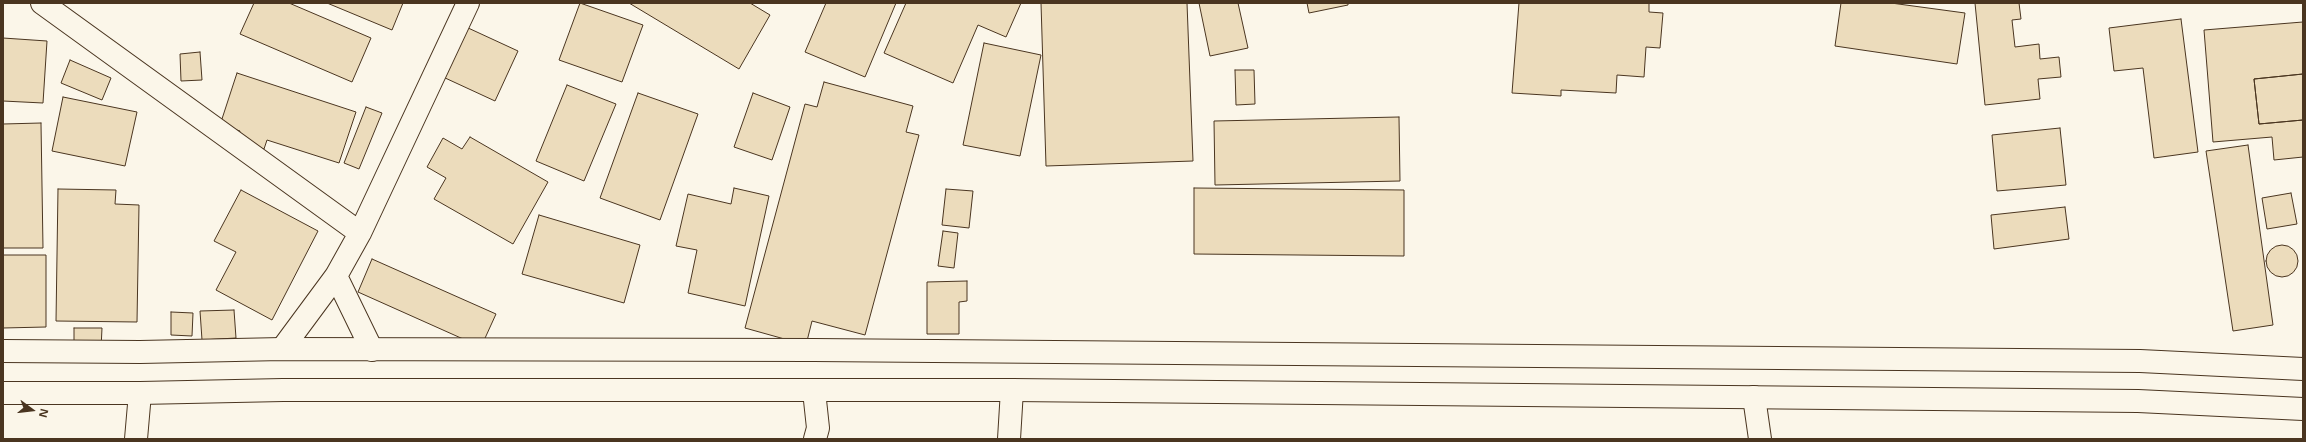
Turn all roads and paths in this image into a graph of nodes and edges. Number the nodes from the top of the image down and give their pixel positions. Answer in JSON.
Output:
{"nodes":[{"id":1,"x":42,"y":3,"type":"edge"},
{"id":2,"x":468,"y":3,"type":"edge"},
{"id":3,"x":360,"y":233,"type":"junction"},
{"id":4,"x":336,"y":276,"type":"junction"},
{"id":5,"x":282,"y":349,"type":"junction"},
{"id":6,"x":372,"y":350,"type":"junction"},
{"id":7,"x":3,"y":351,"type":"edge"},
{"id":8,"x":2303,"y":369,"type":"edge"},
{"id":9,"x":1012,"y":390,"type":"junction"},
{"id":10,"x":814,"y":391,"type":"junction"},
{"id":11,"x":3,"y":393,"type":"edge"},
{"id":12,"x":140,"y":393,"type":"junction"},
{"id":13,"x":1754,"y":397,"type":"junction"},
{"id":14,"x":2303,"y":409,"type":"edge"},
{"id":15,"x":136,"y":439,"type":"edge"},
{"id":16,"x":814,"y":439,"type":"edge"},
{"id":17,"x":1009,"y":439,"type":"edge"},
{"id":18,"x":1760,"y":439,"type":"edge"}],
"edges":[{"from":1,"to":3,"type":"street"},
{"from":2,"to":3,"type":"street"},
{"from":3,"to":4,"type":"street"},
{"from":4,"to":5,"type":"street"},
{"from":4,"to":6,"type":"street"},
{"from":5,"to":6,"type":"street"},
{"from":5,"to":7,"type":"street"},
{"from":6,"to":8,"type":"street"},
{"from":9,"to":10,"type":"street"},
{"from":9,"to":13,"type":"street"},
{"from":9,"to":17,"type":"street"},
{"from":10,"to":12,"type":"street"},
{"from":10,"to":16,"type":"street"},
{"from":11,"to":12,"type":"street"},
{"from":12,"to":15,"type":"street"},
{"from":13,"to":14,"type":"street"},
{"from":13,"to":18,"type":"street"}]}
